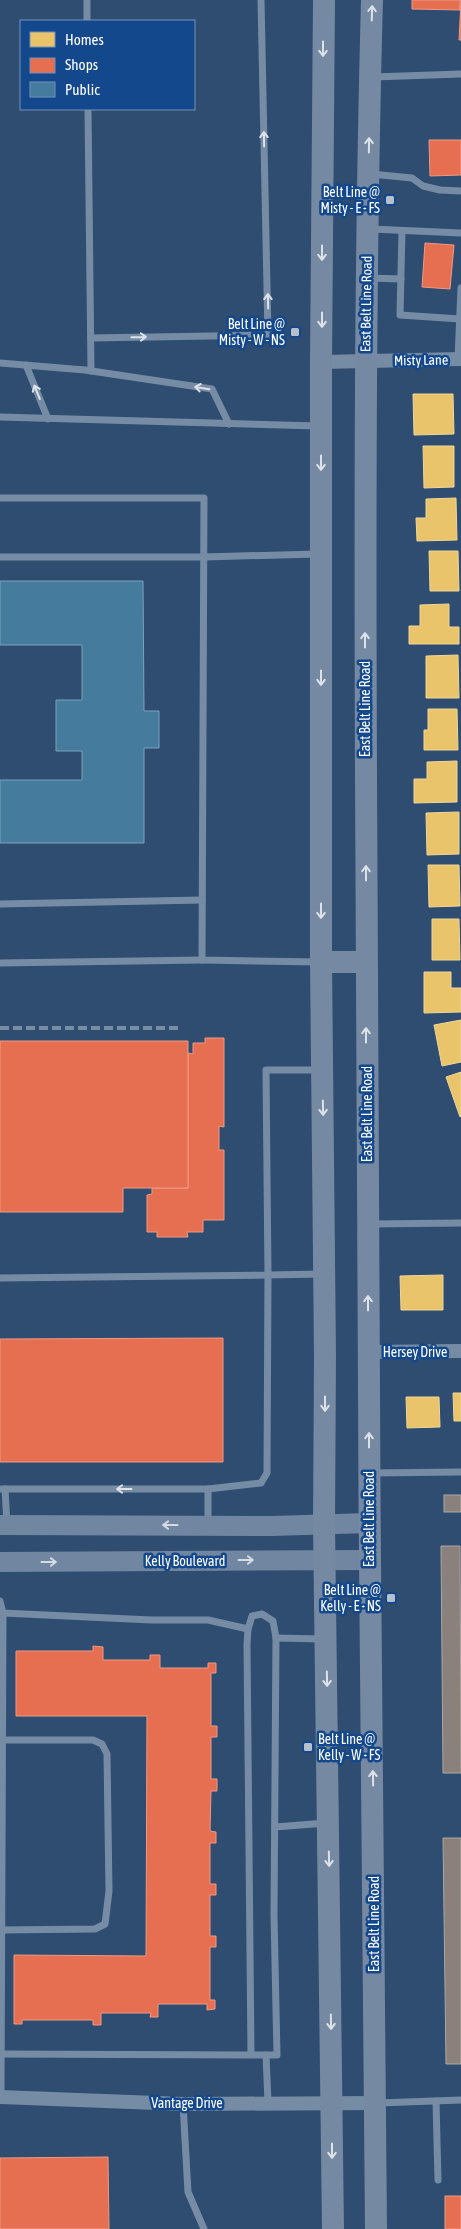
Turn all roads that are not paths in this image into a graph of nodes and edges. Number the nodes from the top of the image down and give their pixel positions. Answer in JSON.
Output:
{"nodes":[{"id":1,"x":87,"y":0,"type":"edge"},
{"id":2,"x":261,"y":0,"type":"edge"},
{"id":3,"x":324,"y":0,"type":"edge"},
{"id":4,"x":372,"y":0,"type":"edge"},
{"id":5,"x":87,"y":20,"type":"edge"},
{"id":6,"x":461,"y":74,"type":"edge"},
{"id":7,"x":370,"y":78,"type":"junction"},
{"id":8,"x":88,"y":110,"type":"edge"},
{"id":9,"x":368,"y":174,"type":"junction"},
{"id":10,"x":461,"y":191,"type":"edge"},
{"id":11,"x":368,"y":229,"type":"junction"},
{"id":12,"x":402,"y":231,"type":"junction"},
{"id":13,"x":461,"y":234,"type":"edge"},
{"id":14,"x":366,"y":278,"type":"junction"},
{"id":15,"x":401,"y":279,"type":"junction"},
{"id":16,"x":461,"y":288,"type":"edge"},
{"id":17,"x":460,"y":319,"type":"junction"},
{"id":18,"x":90,"y":338,"type":"junction"},
{"id":19,"x":459,"y":359,"type":"edge"},
{"id":20,"x":365,"y":361,"type":"junction"},
{"id":21,"x":321,"y":362,"type":"junction"},
{"id":22,"x":0,"y":363,"type":"edge"},
{"id":23,"x":26,"y":365,"type":"junction"},
{"id":24,"x":91,"y":371,"type":"junction"},
{"id":25,"x":0,"y":417,"type":"edge"},
{"id":26,"x":48,"y":419,"type":"junction"},
{"id":27,"x":229,"y":424,"type":"junction"},
{"id":28,"x":321,"y":426,"type":"junction"},
{"id":29,"x":0,"y":498,"type":"edge"},
{"id":30,"x":322,"y":554,"type":"junction"},
{"id":31,"x":0,"y":557,"type":"edge"},
{"id":32,"x":204,"y":557,"type":"junction"},
{"id":33,"x":202,"y":900,"type":"junction"},
{"id":34,"x":0,"y":904,"type":"edge"},
{"id":35,"x":202,"y":960,"type":"junction"},
{"id":36,"x":321,"y":962,"type":"junction"},
{"id":37,"x":366,"y":962,"type":"junction"},
{"id":38,"x":0,"y":963,"type":"edge"},
{"id":39,"x":322,"y":1070,"type":"junction"},
{"id":40,"x":461,"y":1223,"type":"edge"},
{"id":41,"x":368,"y":1224,"type":"junction"},
{"id":42,"x":268,"y":1274,"type":"junction"},
{"id":43,"x":324,"y":1274,"type":"junction"},
{"id":44,"x":0,"y":1278,"type":"edge"},
{"id":45,"x":461,"y":1351,"type":"edge"},
{"id":46,"x":368,"y":1352,"type":"junction"},
{"id":47,"x":461,"y":1472,"type":"edge"},
{"id":48,"x":369,"y":1473,"type":"junction"},
{"id":49,"x":3,"y":1489,"type":"edge"},
{"id":50,"x":208,"y":1489,"type":"junction"},
{"id":51,"x":208,"y":1524,"type":"junction"},
{"id":52,"x":324,"y":1524,"type":"junction"},
{"id":53,"x":368,"y":1524,"type":"junction"},
{"id":54,"x":4,"y":1525,"type":"edge"},
{"id":55,"x":325,"y":1560,"type":"junction"},
{"id":56,"x":369,"y":1560,"type":"junction"},
{"id":57,"x":0,"y":1562,"type":"edge"},
{"id":58,"x":0,"y":1601,"type":"edge"},
{"id":59,"x":2,"y":1613,"type":"edge"},
{"id":60,"x":248,"y":1629,"type":"junction"},
{"id":61,"x":276,"y":1638,"type":"junction"},
{"id":62,"x":326,"y":1639,"type":"junction"},
{"id":63,"x":3,"y":1740,"type":"junction"},
{"id":64,"x":329,"y":1823,"type":"junction"},
{"id":65,"x":275,"y":1827,"type":"junction"},
{"id":66,"x":3,"y":1930,"type":"junction"},
{"id":67,"x":2,"y":2054,"type":"edge"},
{"id":68,"x":251,"y":2055,"type":"junction"},
{"id":69,"x":266,"y":2055,"type":"junction"},
{"id":70,"x":1,"y":2097,"type":"edge"},
{"id":71,"x":461,"y":2100,"type":"edge"},
{"id":72,"x":436,"y":2101,"type":"junction"},
{"id":73,"x":268,"y":2102,"type":"junction"},
{"id":74,"x":332,"y":2102,"type":"junction"},
{"id":75,"x":375,"y":2103,"type":"junction"},
{"id":76,"x":183,"y":2104,"type":"junction"},
{"id":77,"x":438,"y":2180,"type":"dead end"},
{"id":78,"x":204,"y":2229,"type":"edge"},
{"id":79,"x":333,"y":2229,"type":"edge"},
{"id":80,"x":376,"y":2229,"type":"edge"}],
"edges":[{"from":1,"to":5,"type":"lane"},
{"from":18,"to":2,"type":"lane","one_way":true},
{"from":3,"to":21,"type":"main road","one_way":true},
{"from":7,"to":4,"type":"main road","name":"East Belt Line Road","one_way":true},
{"from":6,"to":7,"type":"lane"},
{"from":9,"to":7,"type":"main road","name":"East Belt Line Road","one_way":true},
{"from":8,"to":18,"type":"lane"},
{"from":9,"to":10,"type":"lane"},
{"from":9,"to":11,"type":"main road","name":"East Belt Line Road"},
{"from":11,"to":12,"type":"lane"},
{"from":11,"to":14,"type":"main road","name":"East Belt Line Road"},
{"from":12,"to":13,"type":"lane"},
{"from":12,"to":15,"type":"lane"},
{"from":14,"to":15,"type":"lane"},
{"from":14,"to":20,"type":"main road","name":"East Belt Line Road"},
{"from":15,"to":17,"type":"lane"},
{"from":16,"to":17,"type":"lane"},
{"from":17,"to":19,"type":"lane"},
{"from":18,"to":24,"type":"lane"},
{"from":19,"to":20,"type":"street","name":"Misty Lane"},
{"from":20,"to":21,"type":"street","name":"Misty Lane"},
{"from":37,"to":20,"type":"main road","name":"East Belt Line Road","one_way":true},
{"from":21,"to":28,"type":"main road"},
{"from":22,"to":23,"type":"lane"},
{"from":23,"to":24,"type":"lane"},
{"from":26,"to":23,"type":"lane","one_way":true},
{"from":27,"to":24,"type":"lane","one_way":true},
{"from":25,"to":26,"type":"lane"},
{"from":26,"to":27,"type":"lane"},
{"from":27,"to":28,"type":"lane"},
{"from":28,"to":30,"type":"main road","one_way":true},
{"from":29,"to":32,"type":"lane"},
{"from":30,"to":32,"type":"lane"},
{"from":30,"to":36,"type":"main road","one_way":true},
{"from":31,"to":32,"type":"lane"},
{"from":32,"to":33,"type":"lane"},
{"from":33,"to":34,"type":"lane"},
{"from":33,"to":35,"type":"lane"},
{"from":35,"to":36,"type":"lane"},
{"from":35,"to":38,"type":"lane"},
{"from":36,"to":37,"type":"main road"},
{"from":36,"to":39,"type":"main road"},
{"from":41,"to":37,"type":"main road","name":"East Belt Line Road","one_way":true},
{"from":39,"to":42,"type":"lane"},
{"from":39,"to":43,"type":"main road","one_way":true},
{"from":40,"to":41,"type":"lane"},
{"from":46,"to":41,"type":"main road","name":"East Belt Line Road","one_way":true},
{"from":42,"to":43,"type":"lane"},
{"from":42,"to":44,"type":"lane"},
{"from":42,"to":50,"type":"lane"},
{"from":43,"to":52,"type":"main road","one_way":true},
{"from":45,"to":46,"type":"street","name":"Hersey Drive"},
{"from":48,"to":46,"type":"main road","name":"East Belt Line Road","one_way":true},
{"from":47,"to":48,"type":"lane"},
{"from":48,"to":53,"type":"main road","name":"East Belt Line Road"},
{"from":50,"to":49,"type":"lane","one_way":true},
{"from":49,"to":54,"type":"lane"},
{"from":50,"to":51,"type":"lane"},
{"from":51,"to":52,"type":"street"},
{"from":51,"to":54,"type":"street","one_way":true},
{"from":52,"to":53,"type":"street"},
{"from":52,"to":55,"type":"main road"},
{"from":53,"to":56,"type":"main road","name":"East Belt Line Road"},
{"from":55,"to":56,"type":"street","name":"Kelly Boulevard"},
{"from":57,"to":55,"type":"street","name":"Kelly Boulevard","one_way":true},
{"from":55,"to":62,"type":"main road"},
{"from":75,"to":56,"type":"main road","name":"East Belt Line Road","one_way":true},
{"from":58,"to":59,"type":"lane"},
{"from":59,"to":60,"type":"lane"},
{"from":59,"to":63,"type":"lane"},
{"from":60,"to":61,"type":"lane"},
{"from":60,"to":68,"type":"lane"},
{"from":61,"to":62,"type":"lane"},
{"from":61,"to":65,"type":"lane"},
{"from":62,"to":64,"type":"main road","one_way":true},
{"from":63,"to":66,"type":"lane"},
{"from":63,"to":66,"type":"lane"},
{"from":64,"to":65,"type":"lane"},
{"from":64,"to":74,"type":"main road","one_way":true},
{"from":65,"to":69,"type":"lane"},
{"from":66,"to":67,"type":"lane"},
{"from":67,"to":68,"type":"lane"},
{"from":67,"to":70,"type":"lane"},
{"from":68,"to":69,"type":"lane"},
{"from":69,"to":73,"type":"lane"},
{"from":70,"to":76,"type":"street","name":"Vantage Drive"},
{"from":71,"to":72,"type":"lane"},
{"from":72,"to":75,"type":"lane"},
{"from":72,"to":77,"type":"lane"},
{"from":73,"to":74,"type":"street","name":"Vantage Drive"},
{"from":73,"to":76,"type":"street","name":"Vantage Drive"},
{"from":74,"to":75,"type":"street","name":"Vantage Drive"},
{"from":74,"to":79,"type":"main road","one_way":true},
{"from":75,"to":80,"type":"main road","name":"East Belt Line Road"},
{"from":76,"to":78,"type":"lane"}]}
